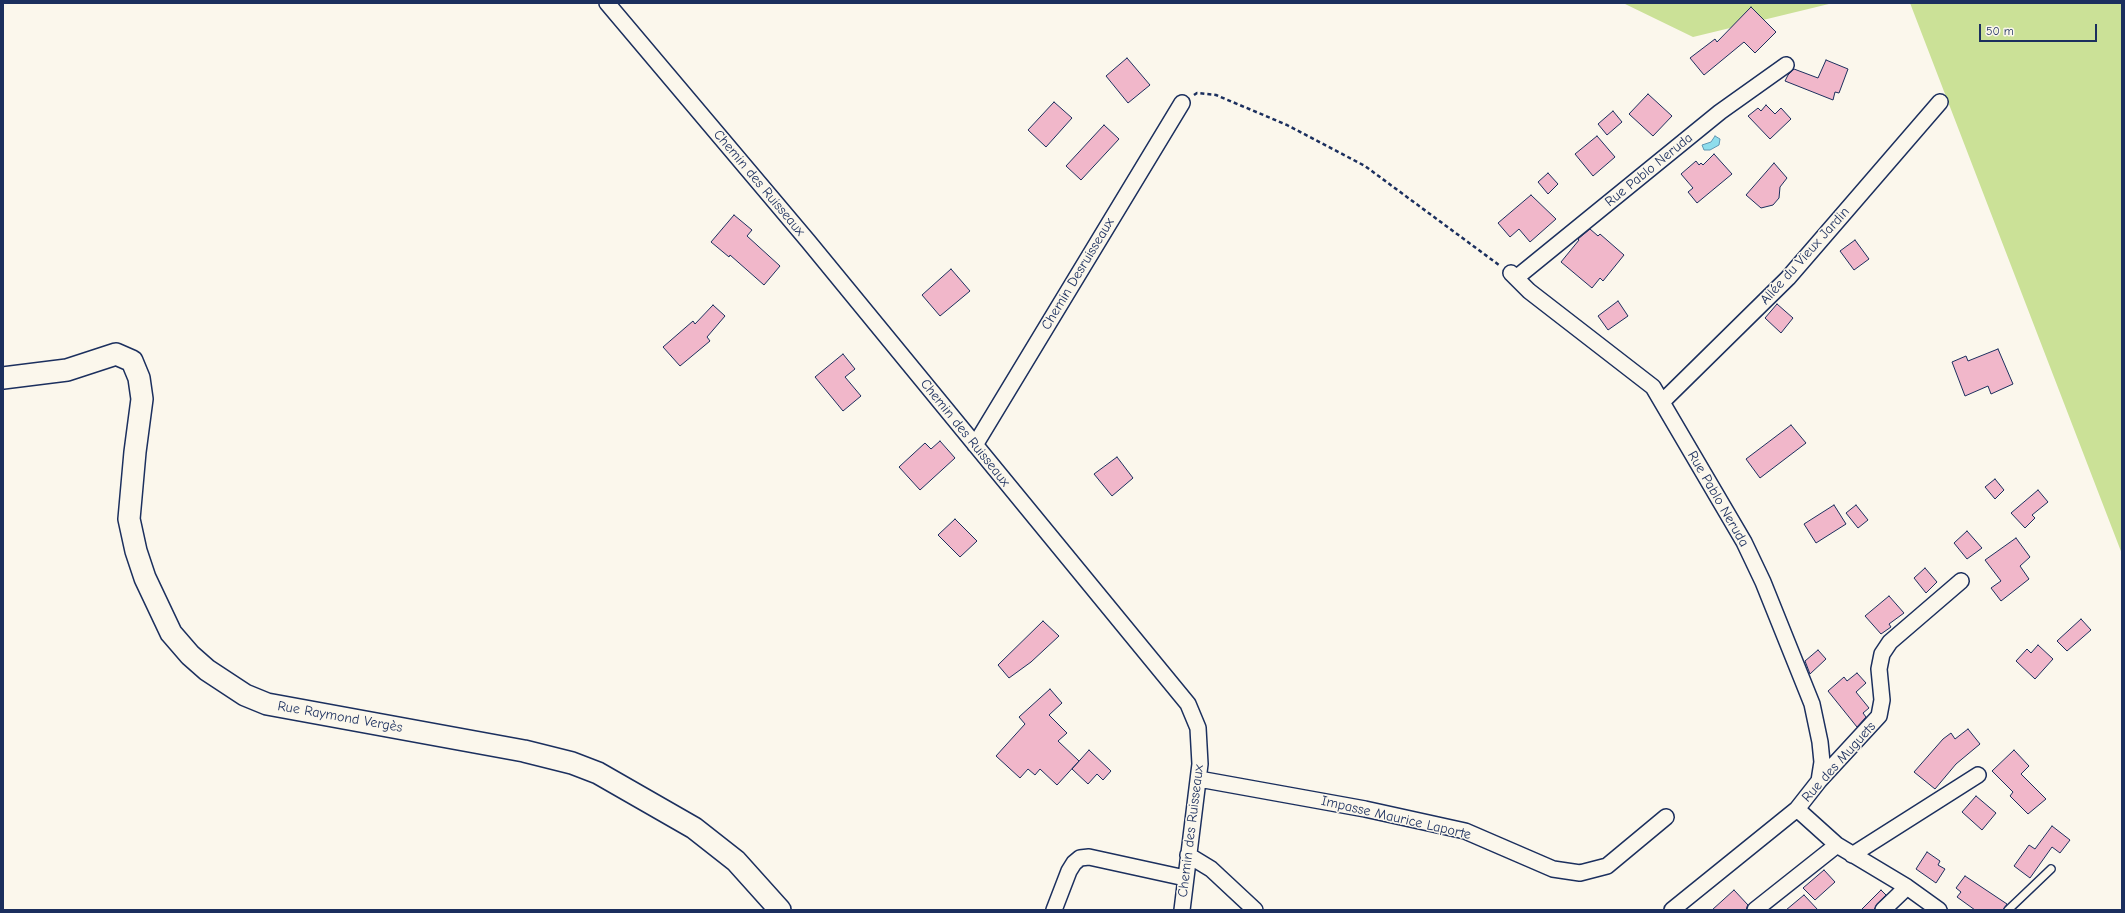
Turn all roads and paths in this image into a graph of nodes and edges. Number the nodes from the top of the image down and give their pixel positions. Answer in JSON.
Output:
{"nodes":[{"id":1,"x":607,"y":3,"type":"edge"},
{"id":2,"x":1786,"y":65,"type":"dead end"},
{"id":3,"x":1940,"y":102,"type":"dead end"},
{"id":4,"x":1182,"y":103,"type":"joint"},
{"id":5,"x":1513,"y":276,"type":"junction"},
{"id":6,"x":3,"y":378,"type":"edge"},
{"id":7,"x":1662,"y":402,"type":"junction"},
{"id":8,"x":975,"y":445,"type":"junction"},
{"id":9,"x":1961,"y":581,"type":"dead end"},
{"id":10,"x":1978,"y":775,"type":"dead end"},
{"id":11,"x":1199,"y":779,"type":"junction"},
{"id":12,"x":1819,"y":781,"type":"junction"},
{"id":13,"x":1797,"y":809,"type":"junction"},
{"id":14,"x":1666,"y":817,"type":"dead end"},
{"id":15,"x":1837,"y":845,"type":"junction"},
{"id":16,"x":1188,"y":855,"type":"junction"},
{"id":17,"x":1852,"y":855,"type":"junction"},
{"id":18,"x":2051,"y":869,"type":"dead end"},
{"id":19,"x":1185,"y":878,"type":"junction"},
{"id":20,"x":1908,"y":888,"type":"junction"},
{"id":21,"x":780,"y":910,"type":"edge"},
{"id":22,"x":1054,"y":910,"type":"edge"},
{"id":23,"x":1182,"y":910,"type":"edge"},
{"id":24,"x":1255,"y":910,"type":"edge"},
{"id":25,"x":1672,"y":910,"type":"edge"},
{"id":26,"x":1755,"y":910,"type":"edge"},
{"id":27,"x":1883,"y":910,"type":"edge"},
{"id":28,"x":1940,"y":910,"type":"edge"},
{"id":29,"x":2008,"y":910,"type":"edge"}],
"edges":[{"from":1,"to":8,"type":"street","name":"Chemin des Ruisseaux"},
{"from":2,"to":5,"type":"street","name":"Rue Pablo Neruda"},
{"from":3,"to":7,"type":"street","name":"Allée du Vieux Jardin"},
{"from":4,"to":5,"type":"path"},
{"from":4,"to":8,"type":"street","name":"Chemin Desruisseaux"},
{"from":5,"to":7,"type":"street","name":"Rue Pablo Neruda"},
{"from":6,"to":21,"type":"main road","name":"Rue Raymond Vergès"},
{"from":7,"to":12,"type":"street","name":"Rue Pablo Neruda"},
{"from":8,"to":11,"type":"street","name":"Chemin des Ruisseaux"},
{"from":9,"to":12,"type":"street","name":"Rue des Muguets"},
{"from":10,"to":17,"type":"street"},
{"from":11,"to":14,"type":"street","name":"Impasse Maurice Laporte"},
{"from":11,"to":16,"type":"street","name":"Chemin des Ruisseaux"},
{"from":12,"to":13,"type":"street","name":"Rue des Muguets"},
{"from":13,"to":15,"type":"street"},
{"from":13,"to":25,"type":"street","name":"Rue des Muguets"},
{"from":15,"to":17,"type":"street"},
{"from":15,"to":26,"type":"street"},
{"from":16,"to":19,"type":"street","name":"Chemin des Ruisseaux"},
{"from":16,"to":24,"type":"street"},
{"from":17,"to":20,"type":"street"},
{"from":18,"to":29,"type":"lane"},
{"from":19,"to":22,"type":"street"},
{"from":19,"to":23,"type":"street","name":"Chemin des Ruisseaux"},
{"from":20,"to":27,"type":"street"},
{"from":20,"to":28,"type":"street"}]}
